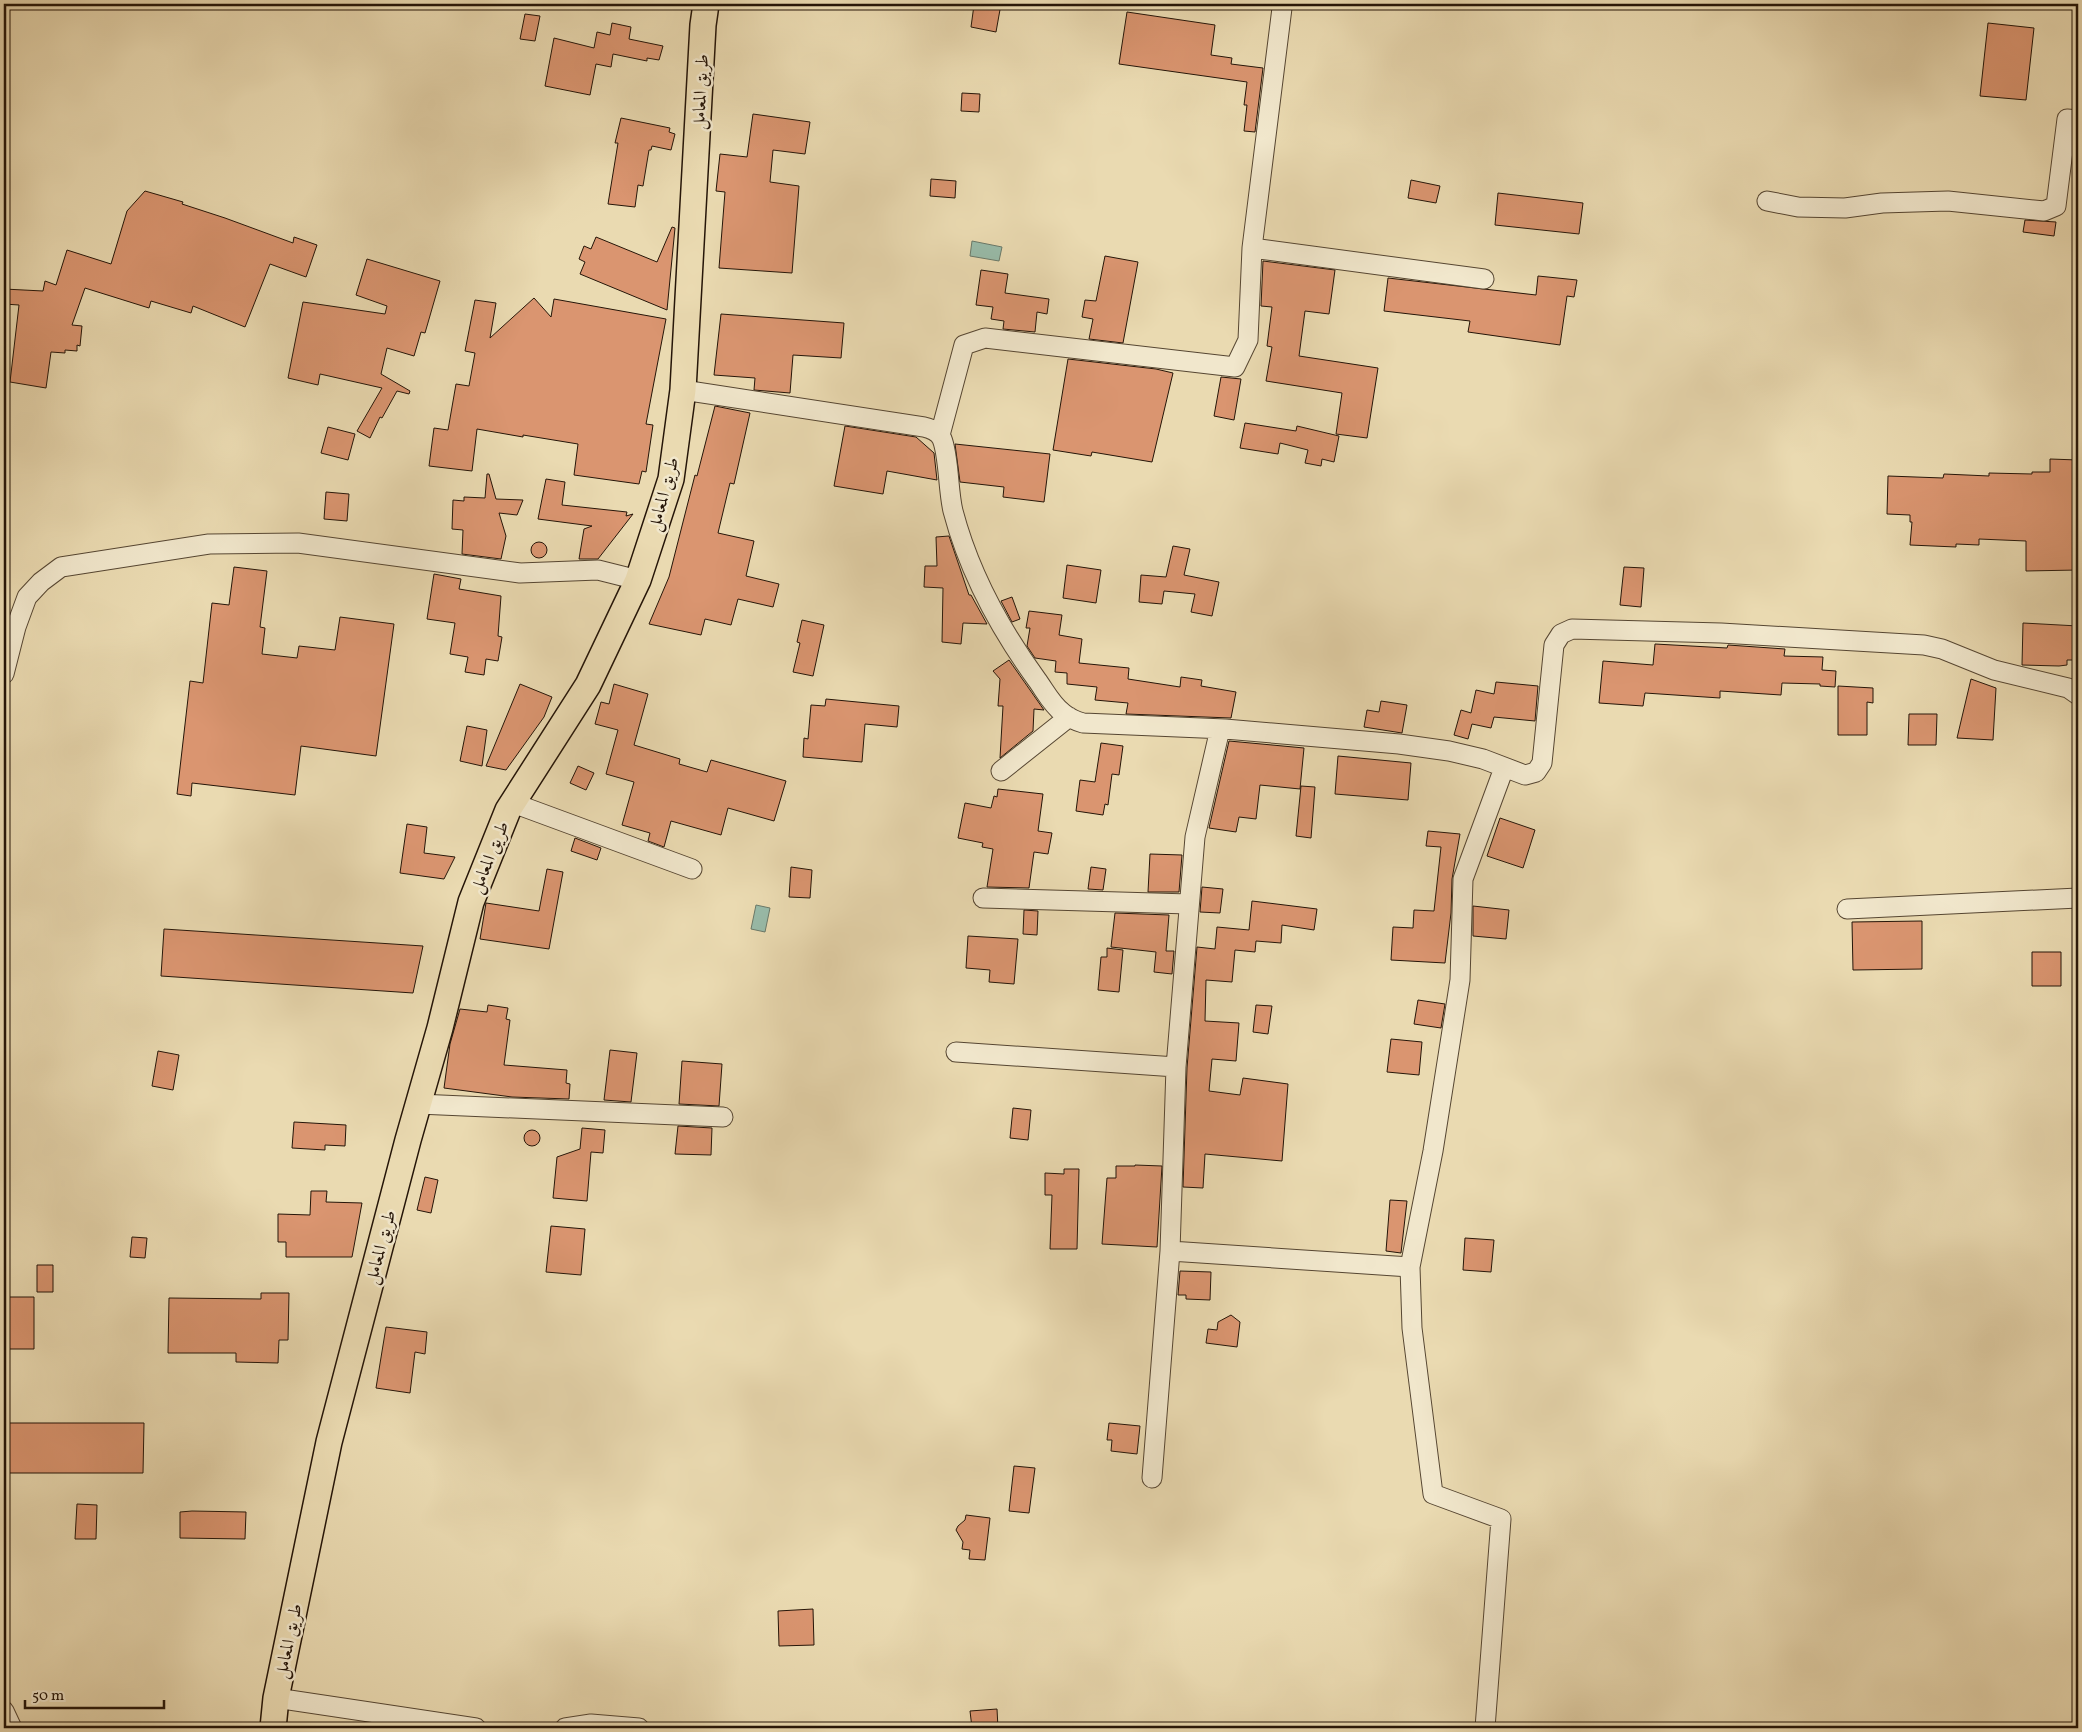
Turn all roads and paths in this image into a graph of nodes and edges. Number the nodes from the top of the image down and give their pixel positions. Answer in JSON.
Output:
{"nodes":[{"id":1,"x":706,"y":4,"type":"edge"},
{"id":2,"x":1282,"y":8,"type":"dead end"},
{"id":3,"x":2078,"y":120,"type":"edge"},
{"id":4,"x":1768,"y":201,"type":"dead end"},
{"id":5,"x":1252,"y":248,"type":"junction"},
{"id":6,"x":1484,"y":279,"type":"dead end"},
{"id":7,"x":683,"y":390,"type":"junction"},
{"id":8,"x":940,"y":435,"type":"junction"},
{"id":9,"x":638,"y":580,"type":"junction"},
{"id":10,"x":4,"y":674,"type":"edge"},
{"id":11,"x":2078,"y":696,"type":"edge"},
{"id":12,"x":1069,"y":718,"type":"junction"},
{"id":13,"x":1220,"y":729,"type":"junction"},
{"id":14,"x":1504,"y":768,"type":"junction"},
{"id":15,"x":1001,"y":771,"type":"dead end"},
{"id":16,"x":513,"y":803,"type":"junction"},
{"id":17,"x":692,"y":869,"type":"dead end"},
{"id":18,"x":983,"y":898,"type":"dead end"},
{"id":19,"x":2078,"y":898,"type":"edge"},
{"id":20,"x":1189,"y":904,"type":"junction"},
{"id":21,"x":1847,"y":908,"type":"dead end"},
{"id":22,"x":956,"y":1052,"type":"dead end"},
{"id":23,"x":1176,"y":1066,"type":"junction"},
{"id":24,"x":418,"y":1104,"type":"junction"},
{"id":25,"x":723,"y":1117,"type":"dead end"},
{"id":26,"x":1170,"y":1251,"type":"junction"},
{"id":27,"x":1410,"y":1267,"type":"junction"},
{"id":28,"x":1152,"y":1478,"type":"dead end"},
{"id":29,"x":276,"y":1698,"type":"junction"},
{"id":30,"x":4,"y":1711,"type":"edge"},
{"id":31,"x":12,"y":1728,"type":"edge"},
{"id":32,"x":273,"y":1728,"type":"edge"},
{"id":33,"x":476,"y":1728,"type":"edge"},
{"id":34,"x":565,"y":1728,"type":"edge"},
{"id":35,"x":639,"y":1728,"type":"edge"},
{"id":36,"x":1485,"y":1728,"type":"edge"}],
"edges":[{"from":1,"to":7,"type":"main road","name":"طريق المعامل"},
{"from":2,"to":5,"type":"street"},
{"from":3,"to":4,"type":"street"},
{"from":5,"to":6,"type":"street"},
{"from":5,"to":8,"type":"street"},
{"from":7,"to":8,"type":"street"},
{"from":7,"to":9,"type":"main road","name":"طريق المعامل"},
{"from":8,"to":12,"type":"street"},
{"from":9,"to":10,"type":"street"},
{"from":9,"to":16,"type":"main road","name":"طريق المعامل"},
{"from":11,"to":14,"type":"street"},
{"from":12,"to":13,"type":"street"},
{"from":12,"to":15,"type":"street"},
{"from":13,"to":14,"type":"street"},
{"from":13,"to":20,"type":"street"},
{"from":14,"to":27,"type":"street"},
{"from":16,"to":17,"type":"street"},
{"from":16,"to":24,"type":"main road","name":"طريق المعامل"},
{"from":18,"to":20,"type":"street"},
{"from":19,"to":21,"type":"street"},
{"from":20,"to":23,"type":"street"},
{"from":22,"to":23,"type":"street"},
{"from":23,"to":26,"type":"street"},
{"from":24,"to":25,"type":"street"},
{"from":24,"to":29,"type":"main road","name":"طريق المعامل"},
{"from":26,"to":27,"type":"street"},
{"from":26,"to":28,"type":"street"},
{"from":27,"to":36,"type":"street"},
{"from":29,"to":32,"type":"main road","name":"طريق المعامل"},
{"from":29,"to":33,"type":"street"},
{"from":30,"to":31,"type":"street"},
{"from":34,"to":35,"type":"street"}]}
